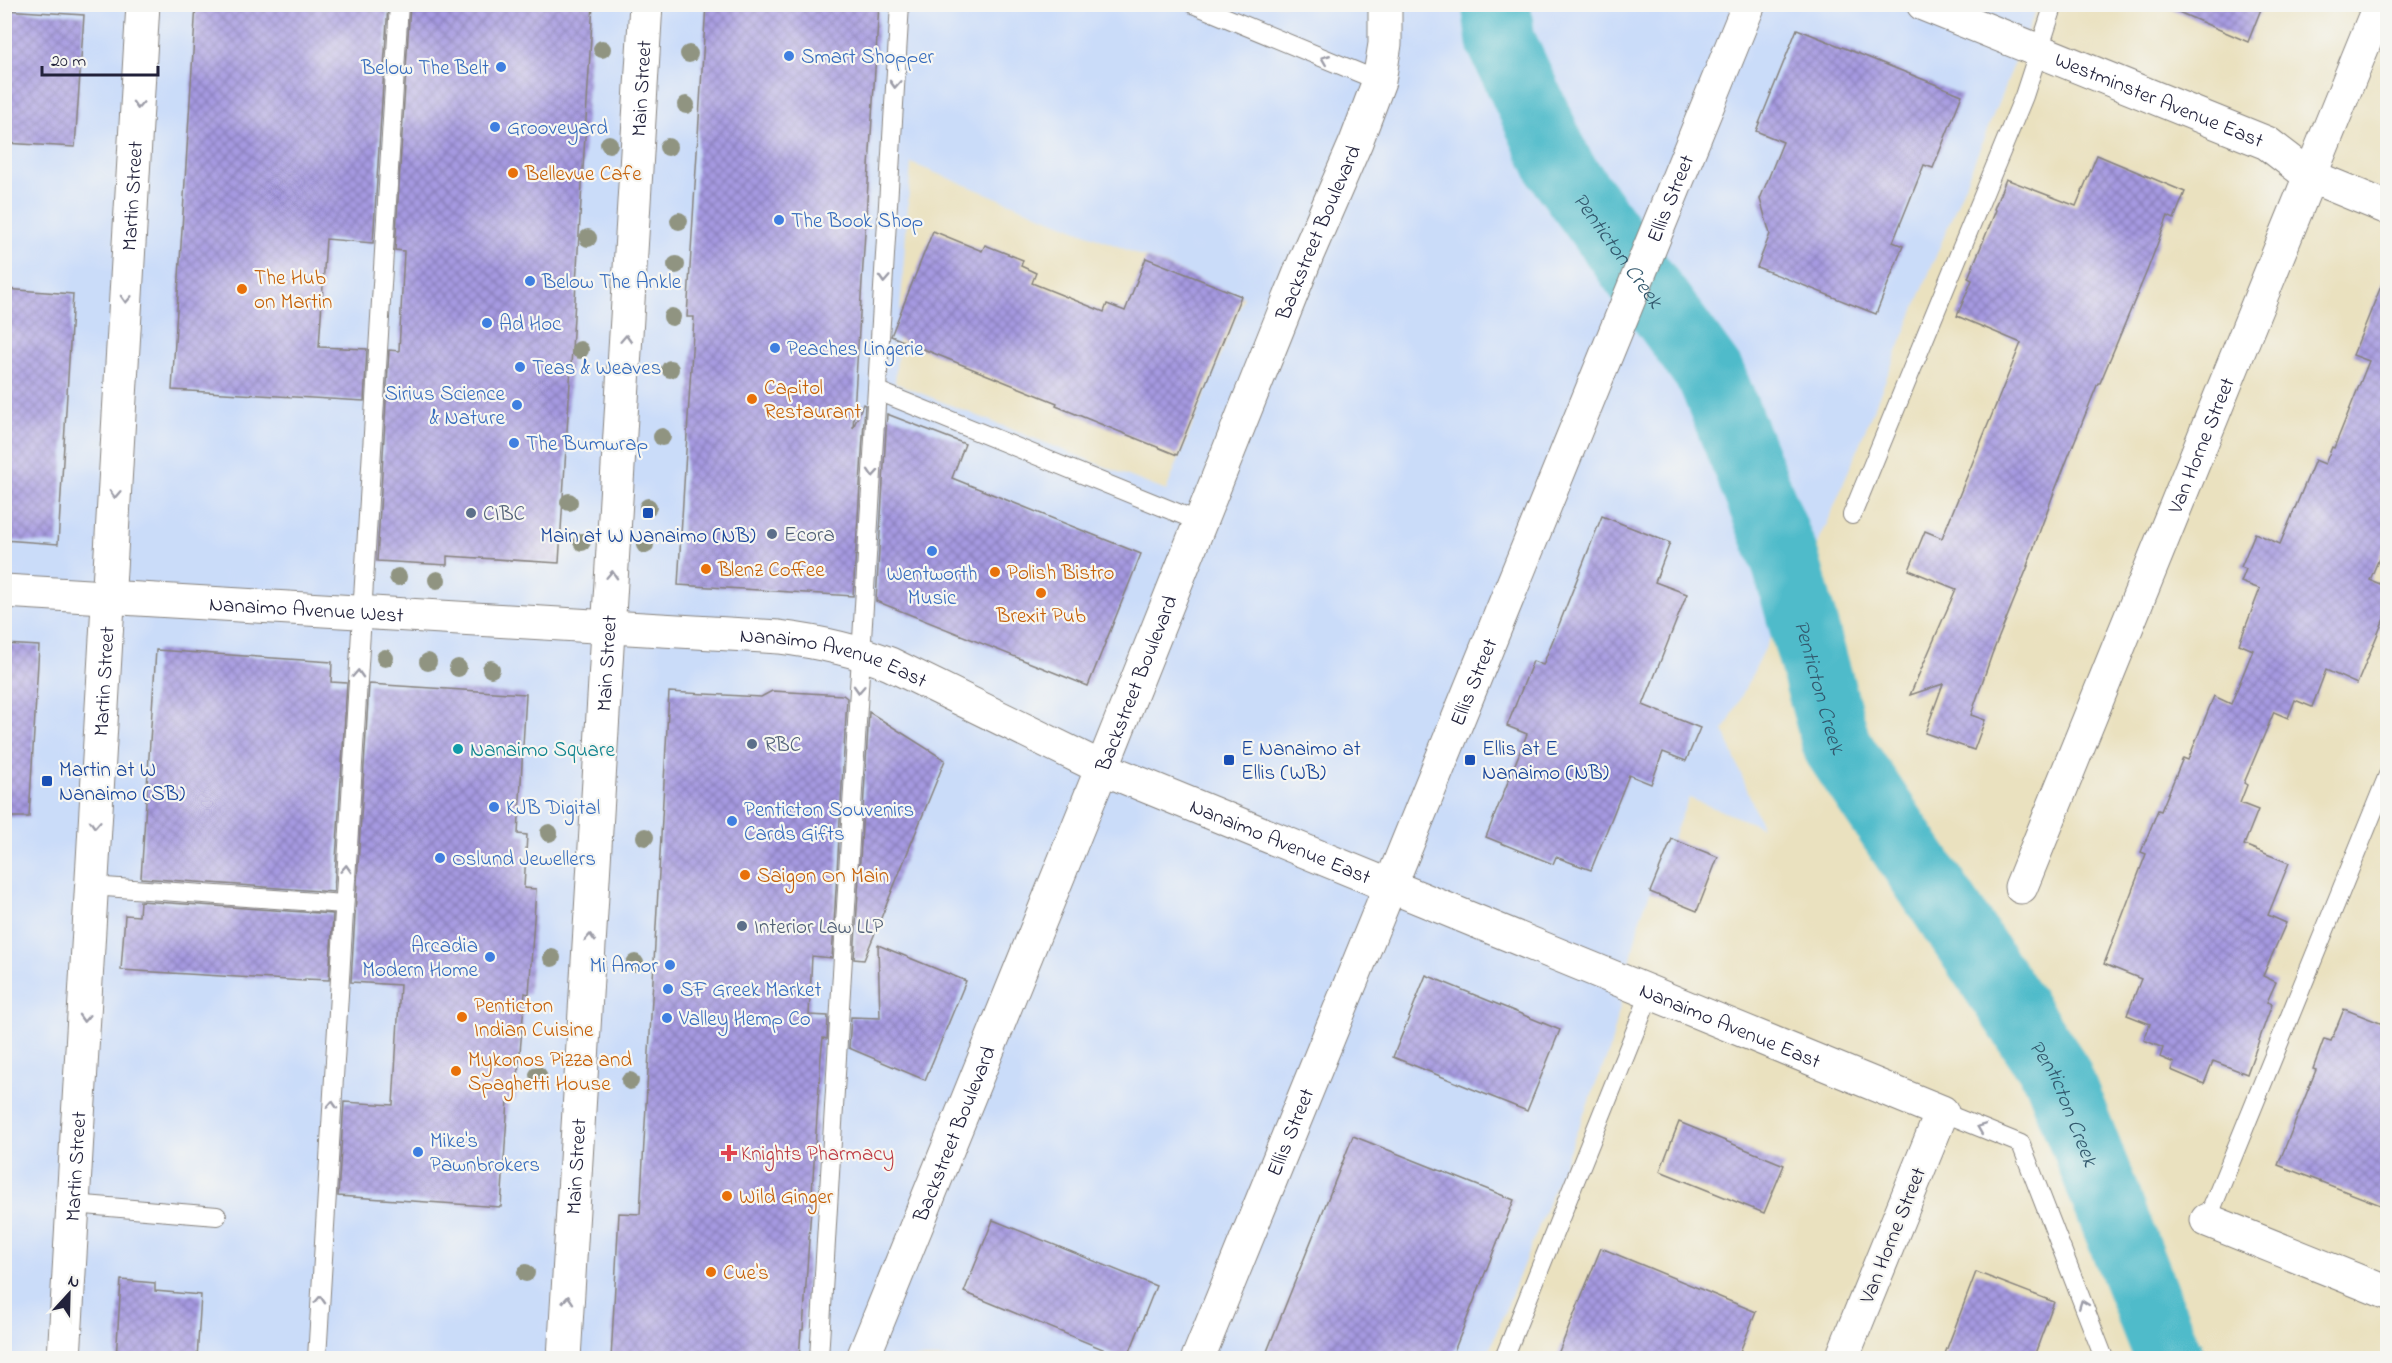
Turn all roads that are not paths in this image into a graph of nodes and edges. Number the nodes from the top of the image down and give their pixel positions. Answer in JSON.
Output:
{"nodes":[{"id":1,"x":143,"y":4,"type":"edge"},
{"id":2,"x":399,"y":4,"type":"edge"},
{"id":3,"x":646,"y":4,"type":"edge"},
{"id":4,"x":900,"y":4,"type":"edge"},
{"id":5,"x":1193,"y":4,"type":"edge"},
{"id":6,"x":1385,"y":4,"type":"edge"},
{"id":7,"x":1749,"y":4,"type":"edge"},
{"id":8,"x":1923,"y":4,"type":"edge"},
{"id":9,"x":2054,"y":4,"type":"edge"},
{"id":10,"x":2380,"y":4,"type":"edge"},
{"id":11,"x":2038,"y":51,"type":"junction"},
{"id":12,"x":1379,"y":81,"type":"junction"},
{"id":13,"x":2310,"y":176,"type":"junction"},
{"id":14,"x":2388,"y":208,"type":"edge"},
{"id":15,"x":878,"y":391,"type":"junction"},
{"id":16,"x":1852,"y":515,"type":"dead end"},
{"id":17,"x":1200,"y":522,"type":"junction"},
{"id":18,"x":4,"y":591,"type":"edge"},
{"id":19,"x":109,"y":598,"type":"junction"},
{"id":20,"x":362,"y":612,"type":"junction"},
{"id":21,"x":609,"y":627,"type":"junction"},
{"id":22,"x":861,"y":652,"type":"junction"},
{"id":23,"x":1102,"y":768,"type":"junction"},
{"id":24,"x":2388,"y":775,"type":"edge"},
{"id":25,"x":91,"y":886,"type":"junction"},
{"id":26,"x":2021,"y":887,"type":"dead end"},
{"id":27,"x":1390,"y":888,"type":"junction"},
{"id":28,"x":344,"y":904,"type":"junction"},
{"id":29,"x":1650,"y":994,"type":"junction"},
{"id":30,"x":1942,"y":1112,"type":"junction"},
{"id":31,"x":73,"y":1204,"type":"junction"},
{"id":32,"x":217,"y":1215,"type":"dead end"},
{"id":33,"x":2207,"y":1220,"type":"joint"},
{"id":34,"x":2388,"y":1293,"type":"edge"},
{"id":35,"x":64,"y":1359,"type":"edge"},
{"id":36,"x":317,"y":1359,"type":"edge"},
{"id":37,"x":564,"y":1359,"type":"edge"},
{"id":38,"x":819,"y":1359,"type":"edge"},
{"id":39,"x":863,"y":1359,"type":"edge"},
{"id":40,"x":1198,"y":1359,"type":"edge"},
{"id":41,"x":1504,"y":1359,"type":"edge"},
{"id":42,"x":1842,"y":1359,"type":"edge"},
{"id":43,"x":2104,"y":1359,"type":"edge"}],
"edges":[{"from":1,"to":19,"type":"street","name":"Martin Street","one_way":true},
{"from":2,"to":20,"type":"lane"},
{"from":21,"to":3,"type":"street","name":"Main Street","one_way":true},
{"from":4,"to":15,"type":"lane","one_way":true},
{"from":12,"to":5,"type":"lane","one_way":true},
{"from":6,"to":12,"type":"street","name":"Backstreet Boulevard"},
{"from":7,"to":27,"type":"street","name":"Ellis Street"},
{"from":8,"to":11,"type":"street","name":"Westminster Avenue East"},
{"from":9,"to":11,"type":"lane"},
{"from":10,"to":13,"type":"street","name":"Van Horne Street"},
{"from":11,"to":13,"type":"street","name":"Westminster Avenue East"},
{"from":11,"to":16,"type":"lane"},
{"from":12,"to":17,"type":"street","name":"Backstreet Boulevard"},
{"from":13,"to":14,"type":"street","name":"Westminster Avenue East"},
{"from":13,"to":26,"type":"street","name":"Van Horne Street"},
{"from":15,"to":17,"type":"lane"},
{"from":15,"to":22,"type":"lane","one_way":true},
{"from":17,"to":23,"type":"street","name":"Backstreet Boulevard"},
{"from":18,"to":19,"type":"street","name":"Nanaimo Avenue West"},
{"from":19,"to":20,"type":"street","name":"Nanaimo Avenue West"},
{"from":19,"to":25,"type":"street","name":"Martin Street","one_way":true},
{"from":20,"to":21,"type":"street","name":"Nanaimo Avenue West"},
{"from":28,"to":20,"type":"lane","one_way":true},
{"from":21,"to":22,"type":"street","name":"Nanaimo Avenue East"},
{"from":37,"to":21,"type":"street","name":"Main Street","one_way":true},
{"from":22,"to":23,"type":"street","name":"Nanaimo Avenue East"},
{"from":22,"to":38,"type":"lane","one_way":true},
{"from":23,"to":27,"type":"street","name":"Nanaimo Avenue East"},
{"from":23,"to":39,"type":"street","name":"Backstreet Boulevard"},
{"from":24,"to":33,"type":"lane"},
{"from":25,"to":28,"type":"lane"},
{"from":25,"to":31,"type":"street","name":"Martin Street","one_way":true},
{"from":27,"to":29,"type":"street","name":"Nanaimo Avenue East"},
{"from":27,"to":40,"type":"street","name":"Ellis Street"},
{"from":36,"to":28,"type":"lane","one_way":true},
{"from":29,"to":30,"type":"street","name":"Nanaimo Avenue East"},
{"from":29,"to":41,"type":"lane"},
{"from":30,"to":42,"type":"street","name":"Van Horne Street"},
{"from":43,"to":30,"type":"lane","one_way":true},
{"from":31,"to":32,"type":"lane"},
{"from":31,"to":35,"type":"street","name":"Martin Street"},
{"from":33,"to":34,"type":"street"}]}
